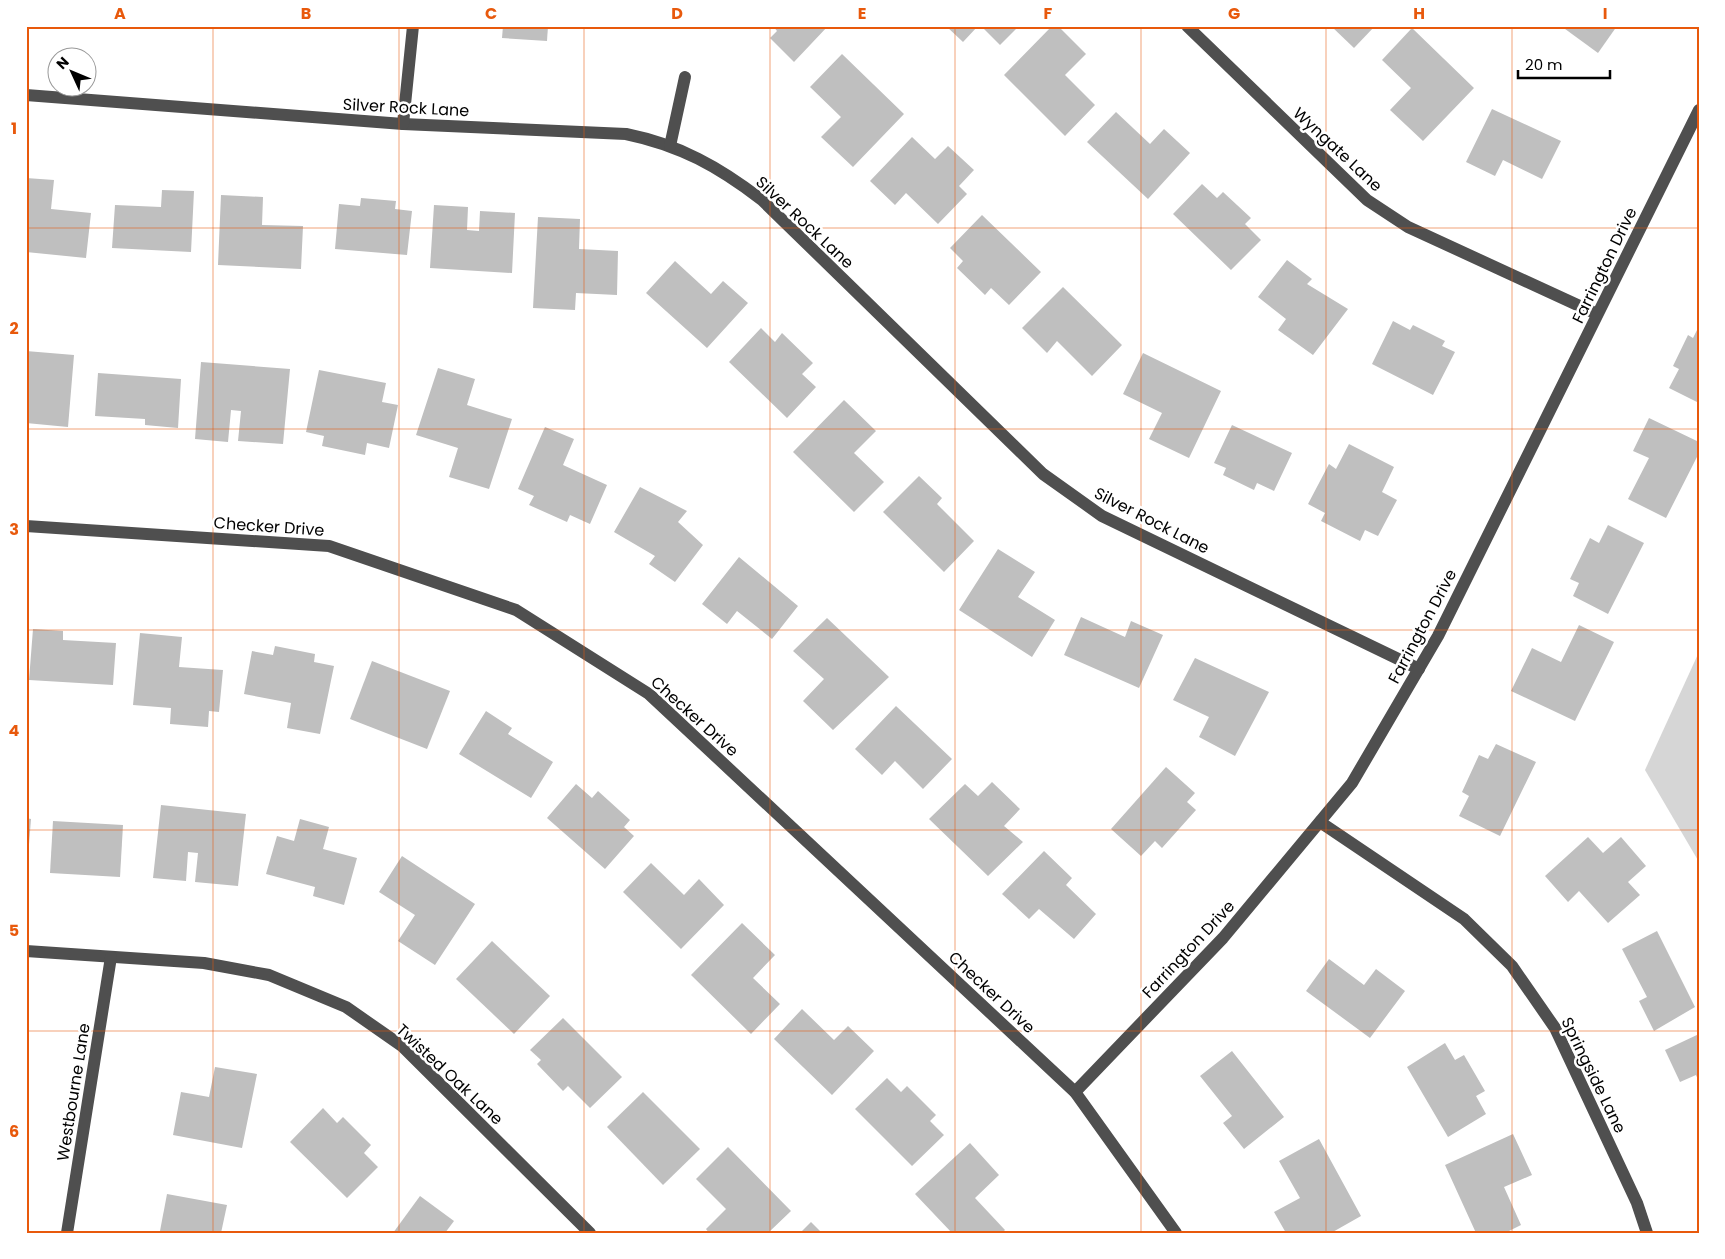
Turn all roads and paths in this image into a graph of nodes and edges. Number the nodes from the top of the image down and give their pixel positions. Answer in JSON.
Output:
{"nodes":[{"id":1,"x":413,"y":26,"type":"edge"},
{"id":2,"x":1187,"y":26,"type":"edge"},
{"id":3,"x":685,"y":76,"type":"dead end"},
{"id":4,"x":26,"y":96,"type":"edge"},
{"id":5,"x":1699,"y":110,"type":"edge"},
{"id":6,"x":403,"y":124,"type":"junction"},
{"id":7,"x":670,"y":146,"type":"junction"},
{"id":8,"x":1598,"y":314,"type":"junction"},
{"id":9,"x":26,"y":526,"type":"edge"},
{"id":10,"x":1418,"y":669,"type":"junction"},
{"id":11,"x":1320,"y":822,"type":"junction"},
{"id":12,"x":26,"y":950,"type":"edge"},
{"id":13,"x":111,"y":957,"type":"junction"},
{"id":14,"x":1075,"y":1092,"type":"junction"},
{"id":15,"x":67,"y":1233,"type":"edge"},
{"id":16,"x":590,"y":1233,"type":"edge"},
{"id":17,"x":1176,"y":1233,"type":"edge"},
{"id":18,"x":1647,"y":1233,"type":"edge"}],
"edges":[{"from":1,"to":6,"type":"street"},
{"from":2,"to":8,"type":"street","name":"Wyngate Lane"},
{"from":3,"to":7,"type":"street"},
{"from":4,"to":6,"type":"street","name":"Silver Rock Lane"},
{"from":5,"to":8,"type":"street","name":"Farrington Drive"},
{"from":6,"to":7,"type":"street","name":"Silver Rock Lane"},
{"from":7,"to":10,"type":"street","name":"Silver Rock Lane"},
{"from":8,"to":10,"type":"street","name":"Farrington Drive"},
{"from":9,"to":14,"type":"street","name":"Checker Drive"},
{"from":10,"to":11,"type":"street","name":"Farrington Drive"},
{"from":11,"to":14,"type":"street","name":"Farrington Drive"},
{"from":11,"to":18,"type":"street","name":"Springside Lane"},
{"from":12,"to":13,"type":"street","name":"Twisted Oak Lane"},
{"from":13,"to":15,"type":"street","name":"Westbourne Lane"},
{"from":13,"to":16,"type":"street","name":"Twisted Oak Lane"},
{"from":14,"to":17,"type":"street","name":"Checker Drive"}]}
